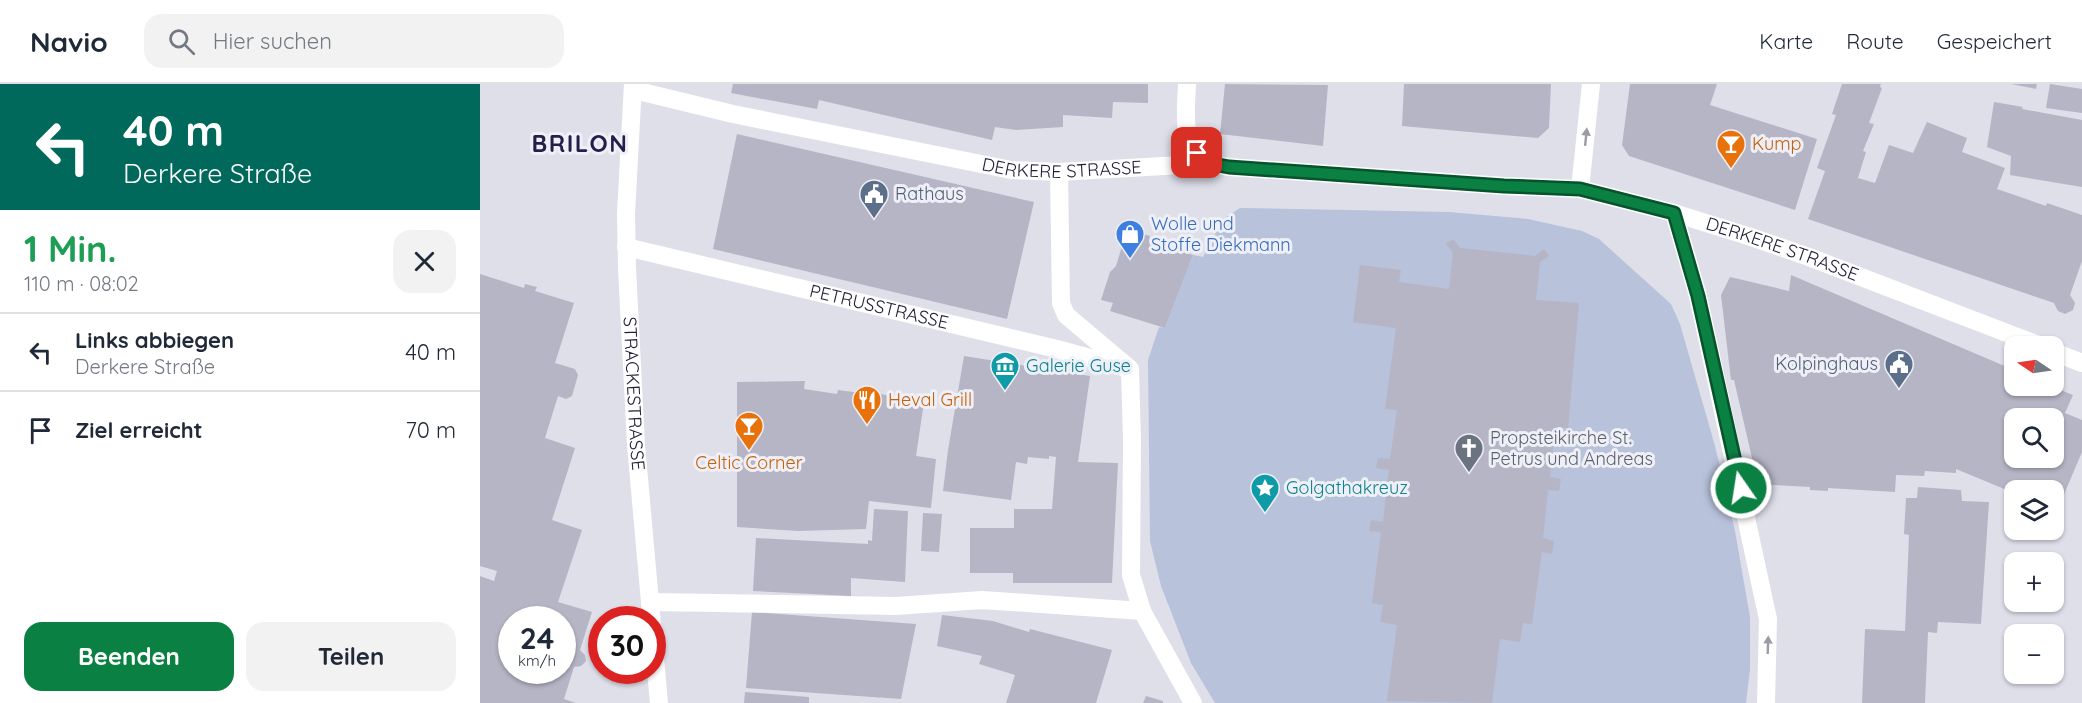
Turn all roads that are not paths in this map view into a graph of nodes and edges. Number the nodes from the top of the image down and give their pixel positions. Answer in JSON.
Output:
{"nodes":[{"id":1,"x":1187,"y":84,"type":"edge"},
{"id":2,"x":1591,"y":84,"type":"edge"},
{"id":3,"x":633,"y":87,"type":"edge"},
{"id":4,"x":1197,"y":153,"type":"junction"},
{"id":5,"x":1059,"y":172,"type":"junction"},
{"id":6,"x":1580,"y":189,"type":"junction"},
{"id":7,"x":1674,"y":213,"type":"junction"},
{"id":8,"x":626,"y":247,"type":"junction"},
{"id":9,"x":2015,"y":336,"type":"edge"},
{"id":10,"x":2064,"y":355,"type":"edge"},
{"id":11,"x":2082,"y":363,"type":"edge"},
{"id":12,"x":1130,"y":369,"type":"junction"},
{"id":13,"x":652,"y":602,"type":"junction"},
{"id":14,"x":1142,"y":610,"type":"junction"},
{"id":15,"x":660,"y":703,"type":"edge"},
{"id":16,"x":1193,"y":703,"type":"edge"},
{"id":17,"x":1766,"y":703,"type":"edge"}],
"edges":[{"from":1,"to":4,"type":"street"},
{"from":6,"to":2,"type":"street","one_way":true},
{"from":3,"to":5,"type":"street","name":"DERKERE STRASSE"},
{"from":3,"to":8,"type":"street","name":"STRACKESTRASSE"},
{"from":4,"to":5,"type":"street","name":"DERKERE STRASSE"},
{"from":4,"to":6,"type":"street","name":"DERKERE STRASSE"},
{"from":5,"to":12,"type":"street"},
{"from":6,"to":7,"type":"street","name":"DERKERE STRASSE"},
{"from":7,"to":9,"type":"street","name":"DERKERE STRASSE"},
{"from":17,"to":7,"type":"street","one_way":true},
{"from":8,"to":12,"type":"street","name":"PETRUSSTRASSE"},
{"from":8,"to":13,"type":"street","name":"STRACKESTRASSE"},
{"from":10,"to":11,"type":"street"},
{"from":12,"to":14,"type":"street"},
{"from":13,"to":14,"type":"street"},
{"from":13,"to":15,"type":"street","name":"STRACKESTRASSE"},
{"from":14,"to":16,"type":"street"}]}
